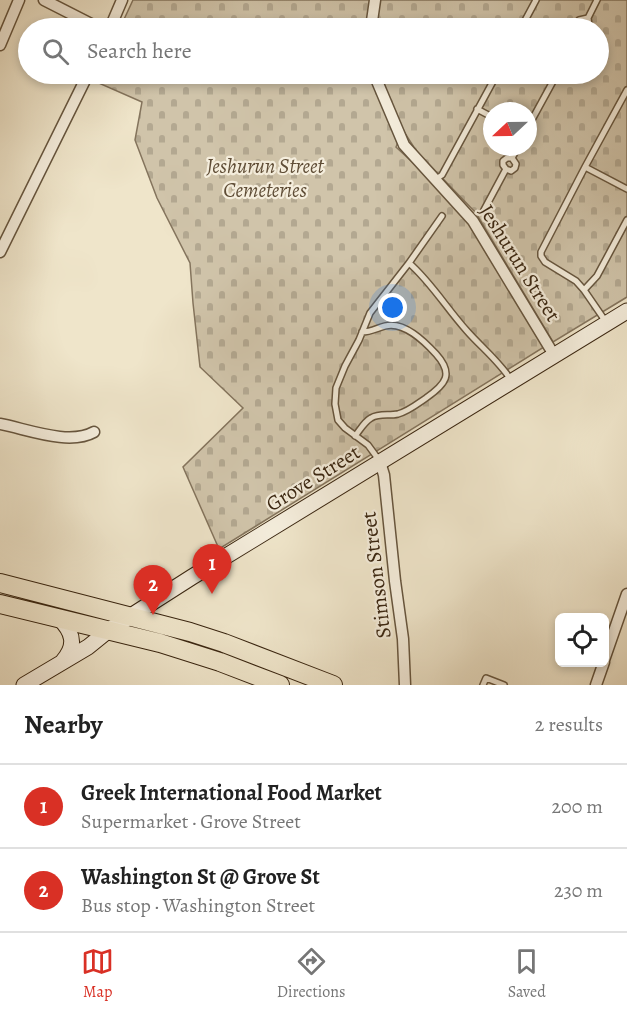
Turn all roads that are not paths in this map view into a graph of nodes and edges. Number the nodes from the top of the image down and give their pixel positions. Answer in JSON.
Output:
{"nodes":[{"id":1,"x":19,"y":0,"type":"edge"},
{"id":2,"x":44,"y":0,"type":"edge"},
{"id":3,"x":122,"y":0,"type":"edge"},
{"id":4,"x":375,"y":0,"type":"edge"},
{"id":5,"x":536,"y":0,"type":"edge"},
{"id":6,"x":597,"y":0,"type":"edge"},
{"id":7,"x":79,"y":18,"type":"edge"},
{"id":8,"x":114,"y":18,"type":"edge"},
{"id":9,"x":372,"y":18,"type":"edge"},
{"id":10,"x":526,"y":18,"type":"edge"},
{"id":11,"x":588,"y":18,"type":"edge"},
{"id":12,"x":0,"y":45,"type":"edge"},
{"id":13,"x":83,"y":84,"type":"edge"},
{"id":14,"x":378,"y":84,"type":"edge"},
{"id":15,"x":491,"y":84,"type":"edge"},
{"id":16,"x":552,"y":84,"type":"edge"},
{"id":17,"x":627,"y":90,"type":"edge"},
{"id":18,"x":477,"y":109,"type":"junction"},
{"id":19,"x":537,"y":111,"type":"edge"},
{"id":20,"x":483,"y":112,"type":"edge"},
{"id":21,"x":513,"y":156,"type":"edge"},
{"id":22,"x":585,"y":166,"type":"junction"},
{"id":23,"x":436,"y":179,"type":"junction"},
{"id":24,"x":627,"y":189,"type":"edge"},
{"id":25,"x":484,"y":210,"type":"dead end"},
{"id":26,"x":442,"y":216,"type":"dead end"},
{"id":27,"x":627,"y":220,"type":"edge"},
{"id":28,"x":0,"y":252,"type":"edge"},
{"id":29,"x":409,"y":263,"type":"junction"},
{"id":30,"x":584,"y":290,"type":"junction"},
{"id":31,"x":627,"y":311,"type":"edge"},
{"id":32,"x":606,"y":323,"type":"junction"},
{"id":33,"x":362,"y":332,"type":"junction"},
{"id":34,"x":554,"y":355,"type":"junction"},
{"id":35,"x":512,"y":381,"type":"junction"},
{"id":36,"x":0,"y":424,"type":"edge"},
{"id":37,"x":94,"y":432,"type":"dead end"},
{"id":38,"x":356,"y":436,"type":"junction"},
{"id":39,"x":380,"y":462,"type":"junction"},
{"id":40,"x":0,"y":583,"type":"edge"},
{"id":41,"x":627,"y":594,"type":"edge"},
{"id":42,"x":0,"y":604,"type":"edge"},
{"id":43,"x":130,"y":617,"type":"junction"},
{"id":44,"x":59,"y":618,"type":"junction"},
{"id":45,"x":109,"y":630,"type":"junction"},
{"id":46,"x":609,"y":646,"type":"edge"},
{"id":47,"x":63,"y":661,"type":"junction"},
{"id":48,"x":602,"y":667,"type":"edge"},
{"id":49,"x":24,"y":685,"type":"edge"},
{"id":50,"x":279,"y":685,"type":"edge"},
{"id":51,"x":333,"y":685,"type":"edge"},
{"id":52,"x":405,"y":685,"type":"edge"},
{"id":53,"x":483,"y":685,"type":"edge"},
{"id":54,"x":504,"y":685,"type":"edge"},
{"id":55,"x":596,"y":685,"type":"edge"}],
"edges":[{"from":1,"to":12,"type":"street"},
{"from":2,"to":7,"type":"street"},
{"from":3,"to":8,"type":"street"},
{"from":4,"to":9,"type":"street"},
{"from":5,"to":10,"type":"lane"},
{"from":6,"to":11,"type":"lane"},
{"from":13,"to":28,"type":"street"},
{"from":14,"to":23,"type":"street","name":"Jeshurun Street"},
{"from":15,"to":18,"type":"lane"},
{"from":16,"to":19,"type":"lane"},
{"from":17,"to":22,"type":"lane"},
{"from":18,"to":20,"type":"lane"},
{"from":18,"to":23,"type":"lane"},
{"from":21,"to":25,"type":"lane"},
{"from":22,"to":24,"type":"lane"},
{"from":22,"to":30,"type":"lane"},
{"from":23,"to":34,"type":"street","name":"Jeshurun Street"},
{"from":26,"to":29,"type":"lane"},
{"from":27,"to":30,"type":"lane"},
{"from":29,"to":33,"type":"lane"},
{"from":29,"to":35,"type":"lane"},
{"from":30,"to":32,"type":"lane"},
{"from":31,"to":32,"type":"main road","name":"Grove Street"},
{"from":32,"to":34,"type":"main road","name":"Grove Street"},
{"from":33,"to":38,"type":"lane"},
{"from":33,"to":38,"type":"lane"},
{"from":34,"to":35,"type":"main road","name":"Grove Street"},
{"from":35,"to":39,"type":"main road","name":"Grove Street"},
{"from":36,"to":37,"type":"street"},
{"from":38,"to":39,"type":"lane"},
{"from":39,"to":43,"type":"main road","name":"Grove Street"},
{"from":39,"to":52,"type":"street","name":"Stimson Street"},
{"from":40,"to":43,"type":"main road"},
{"from":41,"to":46,"type":"street"},
{"from":42,"to":44,"type":"main road"},
{"from":43,"to":45,"type":"main road","name":"Grove Street"},
{"from":43,"to":51,"type":"main road"},
{"from":44,"to":45,"type":"main road"},
{"from":44,"to":47,"type":"main road"},
{"from":45,"to":47,"type":"main road","name":"Grove Street"},
{"from":45,"to":50,"type":"main road"},
{"from":47,"to":49,"type":"main road","name":"Grove Street"},
{"from":48,"to":55,"type":"street"},
{"from":53,"to":54,"type":"lane"}]}
